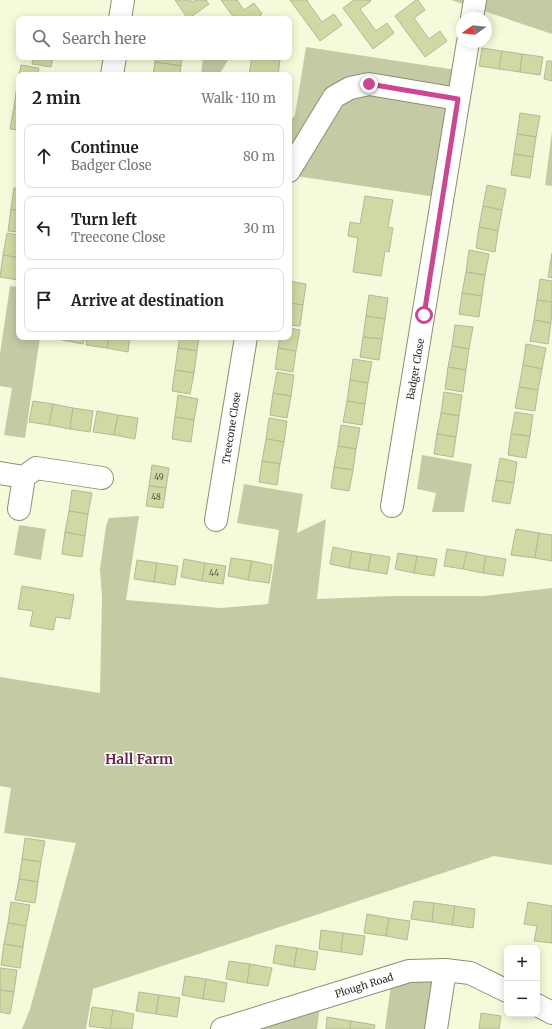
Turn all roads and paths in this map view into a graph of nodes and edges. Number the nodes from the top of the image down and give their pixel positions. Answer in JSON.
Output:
{"nodes":[{"id":1,"x":123,"y":0,"type":"edge"},
{"id":2,"x":475,"y":0,"type":"edge"},
{"id":3,"x":473,"y":12,"type":"edge"},
{"id":4,"x":120,"y":16,"type":"edge"},
{"id":5,"x":467,"y":48,"type":"edge"},
{"id":6,"x":114,"y":60,"type":"edge"},
{"id":7,"x":112,"y":72,"type":"edge"},
{"id":8,"x":458,"y":99,"type":"junction"},
{"id":9,"x":292,"y":166,"type":"edge"},
{"id":10,"x":246,"y":340,"type":"edge"},
{"id":11,"x":0,"y":473,"type":"edge"},
{"id":12,"x":24,"y":476,"type":"junction"},
{"id":13,"x":102,"y":478,"type":"dead end"},
{"id":14,"x":392,"y":506,"type":"dead end"},
{"id":15,"x":19,"y":509,"type":"dead end"},
{"id":16,"x":216,"y":520,"type":"dead end"},
{"id":17,"x":445,"y":970,"type":"junction"},
{"id":18,"x":504,"y":990,"type":"edge"},
{"id":19,"x":540,"y":1007,"type":"edge"},
{"id":20,"x":552,"y":1013,"type":"edge"},
{"id":21,"x":271,"y":1021,"type":"edge"},
{"id":22,"x":222,"y":1029,"type":"edge"},
{"id":23,"x":436,"y":1029,"type":"edge"}],
"edges":[{"from":1,"to":4,"type":"street"},
{"from":2,"to":3,"type":"street"},
{"from":5,"to":8,"type":"street","name":"Badger Close"},
{"from":6,"to":7,"type":"street"},
{"from":8,"to":9,"type":"street"},
{"from":8,"to":14,"type":"street","name":"Badger Close"},
{"from":10,"to":16,"type":"street","name":"Treecone Close"},
{"from":11,"to":12,"type":"street"},
{"from":12,"to":13,"type":"street"},
{"from":12,"to":15,"type":"street"},
{"from":17,"to":18,"type":"street","name":"Plough Road"},
{"from":17,"to":21,"type":"street","name":"Plough Road"},
{"from":17,"to":23,"type":"street"},
{"from":19,"to":20,"type":"street"},
{"from":21,"to":22,"type":"street","name":"Plough Road"}]}
